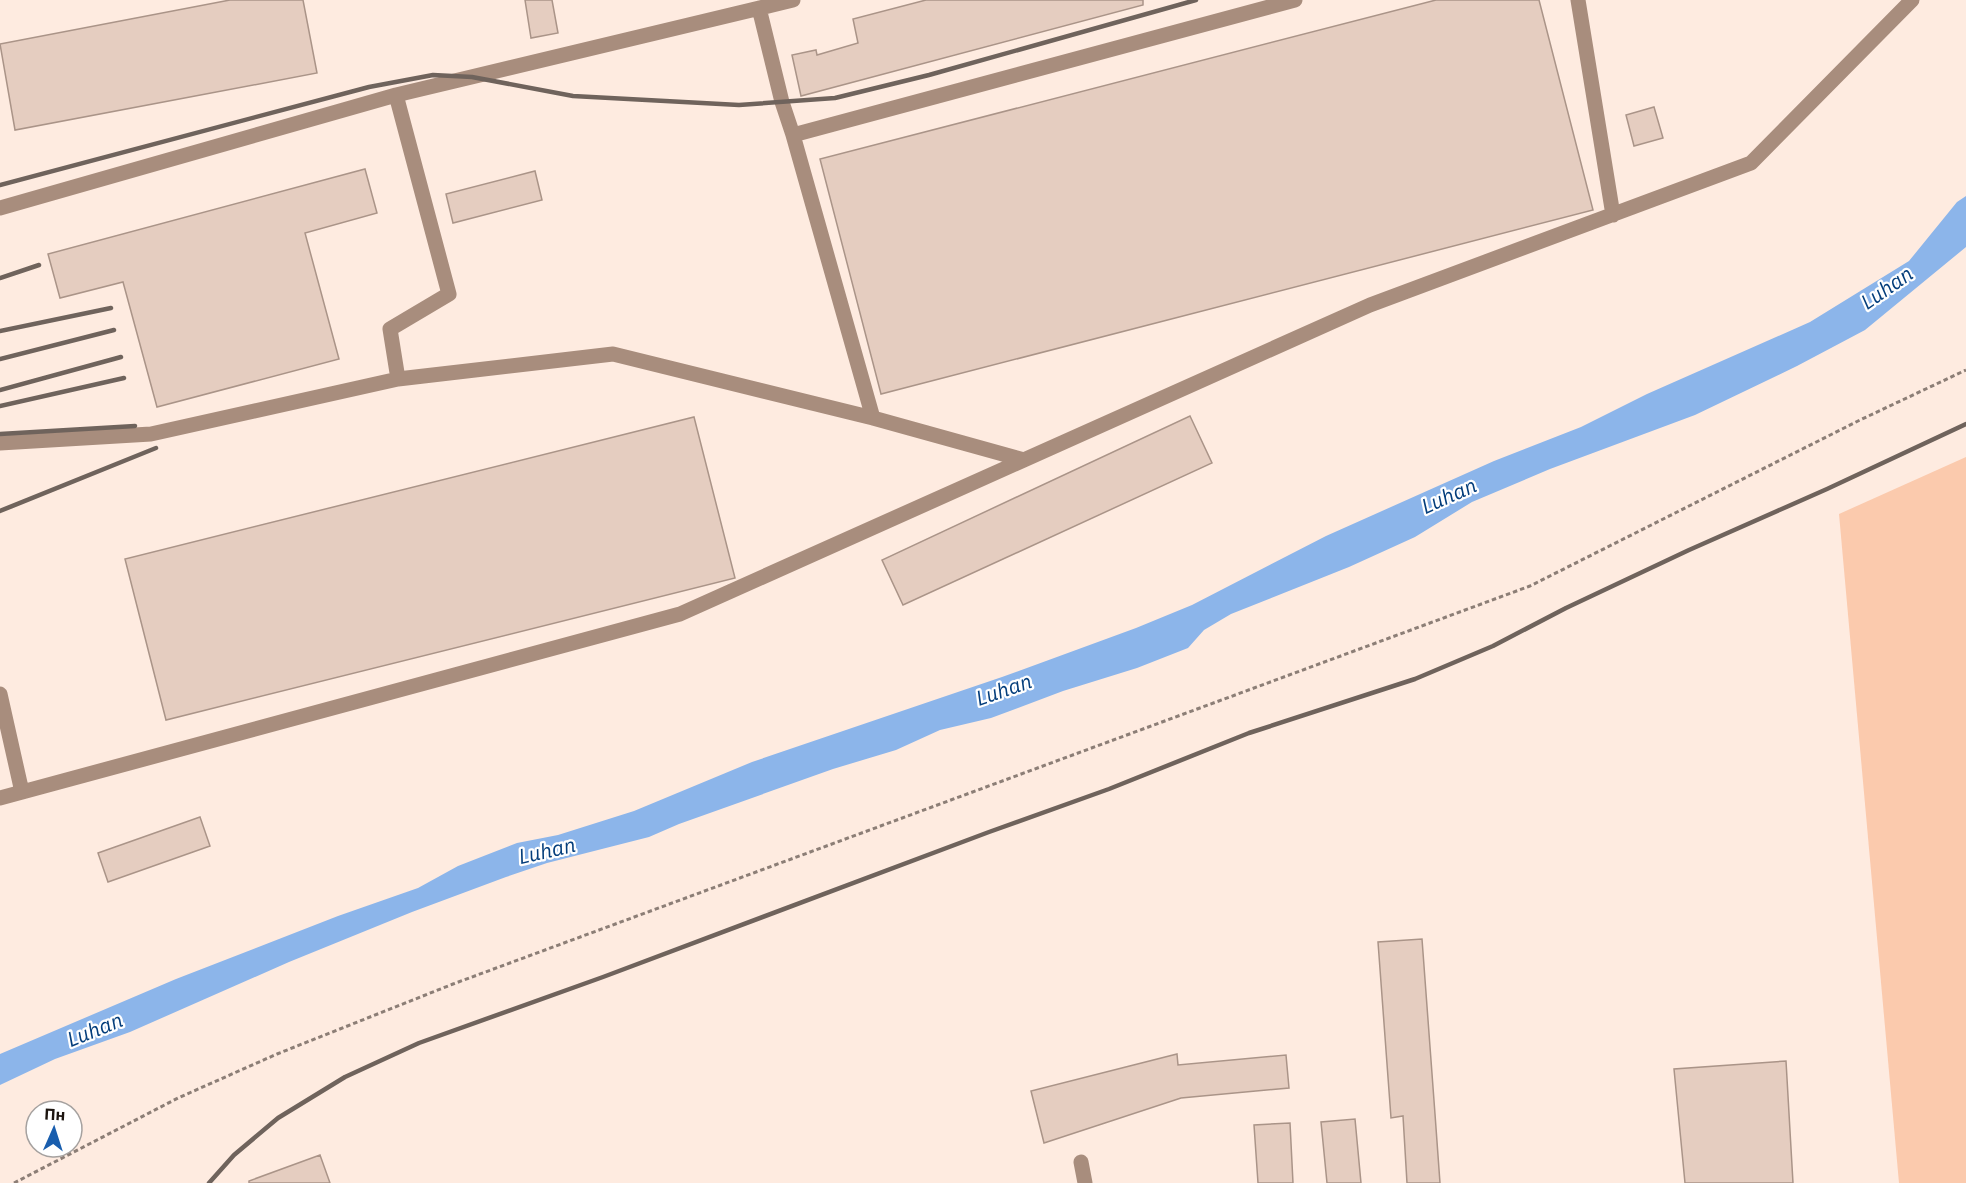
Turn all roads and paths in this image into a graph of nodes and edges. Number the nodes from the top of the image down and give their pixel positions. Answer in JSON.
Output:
{"nodes":[{"id":1,"x":793,"y":0,"type":"edge"},
{"id":2,"x":1295,"y":0,"type":"edge"},
{"id":3,"x":1578,"y":0,"type":"edge"},
{"id":4,"x":1912,"y":0,"type":"edge"},
{"id":5,"x":759,"y":8,"type":"junction"},
{"id":6,"x":396,"y":94,"type":"junction"},
{"id":7,"x":793,"y":135,"type":"junction"},
{"id":8,"x":0,"y":208,"type":"edge"},
{"id":9,"x":1613,"y":215,"type":"junction"},
{"id":10,"x":1966,"y":370,"type":"edge"},
{"id":11,"x":398,"y":379,"type":"junction"},
{"id":12,"x":873,"y":418,"type":"junction"},
{"id":13,"x":0,"y":443,"type":"edge"},
{"id":14,"x":1023,"y":460,"type":"junction"},
{"id":15,"x":0,"y":694,"type":"edge"},
{"id":16,"x":22,"y":792,"type":"junction"},
{"id":17,"x":0,"y":798,"type":"edge"},
{"id":18,"x":1081,"y":1162,"type":"dead end"},
{"id":19,"x":14,"y":1183,"type":"edge"},
{"id":20,"x":1085,"y":1183,"type":"edge"}],
"edges":[{"from":1,"to":5,"type":"lane"},
{"from":2,"to":7,"type":"lane"},
{"from":3,"to":9,"type":"lane"},
{"from":4,"to":9,"type":"lane"},
{"from":5,"to":6,"type":"lane"},
{"from":5,"to":7,"type":"lane"},
{"from":6,"to":8,"type":"lane"},
{"from":6,"to":11,"type":"lane"},
{"from":7,"to":12,"type":"lane"},
{"from":9,"to":14,"type":"lane"},
{"from":10,"to":19,"type":"path"},
{"from":11,"to":12,"type":"lane"},
{"from":11,"to":13,"type":"lane"},
{"from":12,"to":14,"type":"lane"},
{"from":14,"to":16,"type":"lane"},
{"from":15,"to":16,"type":"lane"},
{"from":16,"to":17,"type":"lane"},
{"from":18,"to":20,"type":"lane"}]}
